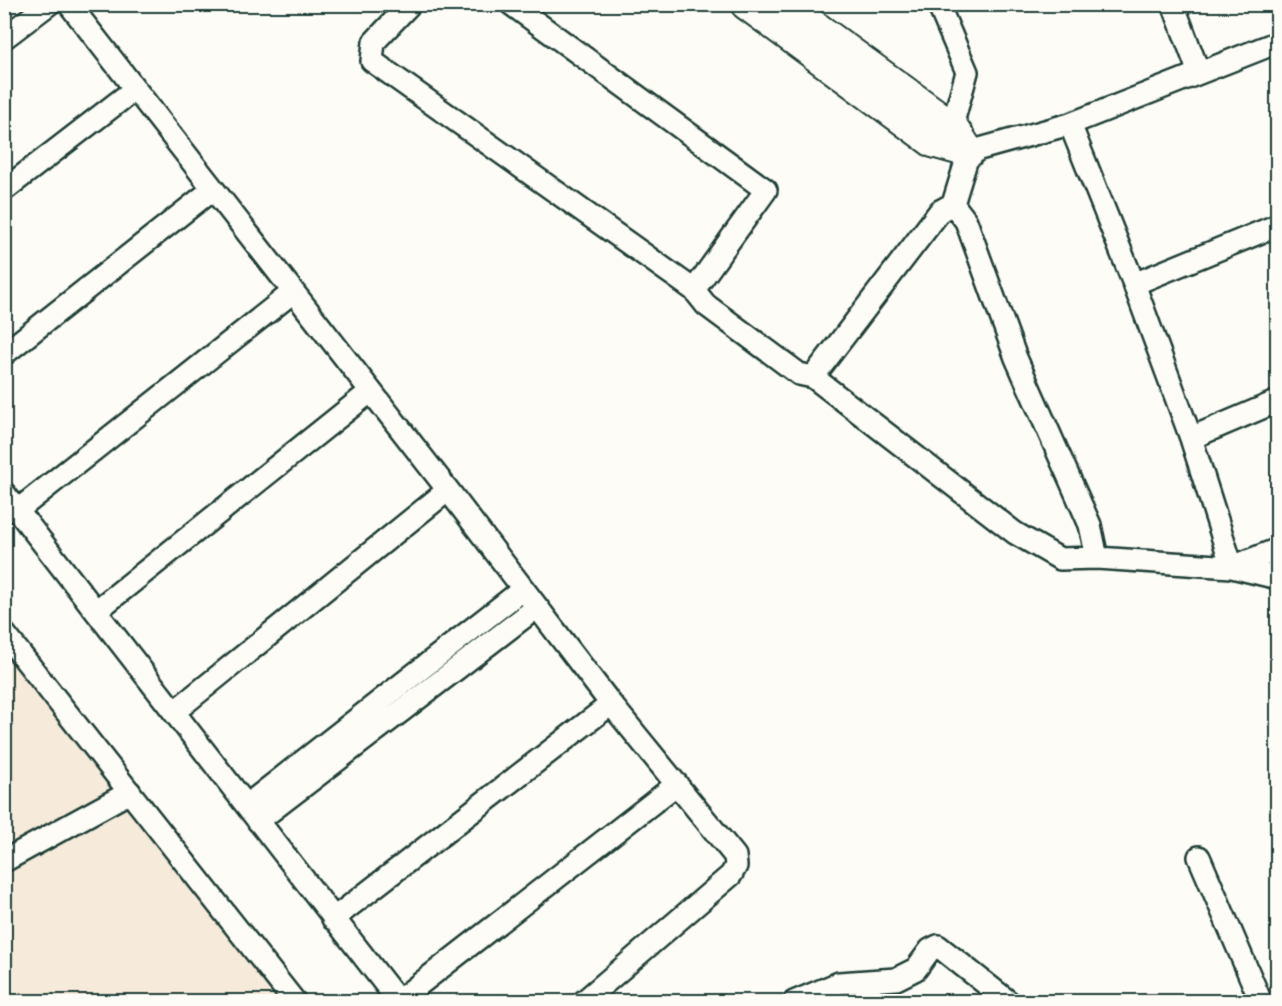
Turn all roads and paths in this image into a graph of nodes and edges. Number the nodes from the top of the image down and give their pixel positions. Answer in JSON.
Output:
{"nodes":[{"id":1,"x":49,"y":4,"type":"edge"},
{"id":2,"x":69,"y":4,"type":"edge"},
{"id":3,"x":410,"y":4,"type":"edge"},
{"id":4,"x":511,"y":4,"type":"edge"},
{"id":5,"x":746,"y":4,"type":"edge"},
{"id":6,"x":784,"y":4,"type":"edge"},
{"id":7,"x":938,"y":4,"type":"edge"},
{"id":8,"x":1173,"y":4,"type":"edge"},
{"id":9,"x":4,"y":38,"type":"edge"},
{"id":10,"x":1278,"y":42,"type":"edge"},
{"id":11,"x":1199,"y":73,"type":"junction"},
{"id":12,"x":135,"y":89,"type":"junction"},
{"id":13,"x":1070,"y":124,"type":"junction"},
{"id":14,"x":952,"y":126,"type":"junction"},
{"id":15,"x":969,"y":152,"type":"junction"},
{"id":16,"x":213,"y":189,"type":"junction"},
{"id":17,"x":4,"y":190,"type":"edge"},
{"id":18,"x":953,"y":204,"type":"junction"},
{"id":19,"x":1278,"y":225,"type":"edge"},
{"id":20,"x":1134,"y":284,"type":"junction"},
{"id":21,"x":694,"y":290,"type":"junction"},
{"id":22,"x":293,"y":292,"type":"junction"},
{"id":23,"x":4,"y":354,"type":"edge"},
{"id":24,"x":813,"y":377,"type":"junction"},
{"id":25,"x":371,"y":391,"type":"junction"},
{"id":26,"x":1278,"y":401,"type":"edge"},
{"id":27,"x":1191,"y":438,"type":"junction"},
{"id":28,"x":448,"y":490,"type":"junction"},
{"id":29,"x":4,"y":493,"type":"edge"},
{"id":30,"x":18,"y":510,"type":"junction"},
{"id":31,"x":1278,"y":549,"type":"edge"},
{"id":32,"x":1097,"y":558,"type":"junction"},
{"id":33,"x":1232,"y":567,"type":"junction"},
{"id":34,"x":1278,"y":578,"type":"edge"},
{"id":35,"x":522,"y":590,"type":"junction"},
{"id":36,"x":536,"y":608,"type":"junction"},
{"id":37,"x":96,"y":610,"type":"junction"},
{"id":38,"x":4,"y":633,"type":"edge"},
{"id":39,"x":610,"y":704,"type":"junction"},
{"id":40,"x":174,"y":712,"type":"junction"},
{"id":41,"x":677,"y":784,"type":"junction"},
{"id":42,"x":130,"y":792,"type":"junction"},
{"id":43,"x":252,"y":813,"type":"junction"},
{"id":44,"x":1199,"y":857,"type":"dead end"},
{"id":45,"x":4,"y":861,"type":"edge"},
{"id":46,"x":333,"y":919,"type":"junction"},
{"id":47,"x":399,"y":1001,"type":"edge"},
{"id":48,"x":295,"y":1002,"type":"edge"},
{"id":49,"x":583,"y":1002,"type":"edge"},
{"id":50,"x":794,"y":1002,"type":"edge"},
{"id":51,"x":1009,"y":1002,"type":"edge"},
{"id":52,"x":1261,"y":1002,"type":"edge"}],
"edges":[{"from":1,"to":9,"type":"street"},
{"from":2,"to":12,"type":"street"},
{"from":3,"to":21,"type":"street"},
{"from":4,"to":21,"type":"street"},
{"from":5,"to":15,"type":"street"},
{"from":6,"to":14,"type":"street"},
{"from":7,"to":14,"type":"street"},
{"from":8,"to":11,"type":"street"},
{"from":10,"to":11,"type":"street"},
{"from":11,"to":13,"type":"street"},
{"from":12,"to":16,"type":"street"},
{"from":12,"to":17,"type":"street"},
{"from":13,"to":15,"type":"street"},
{"from":13,"to":20,"type":"street"},
{"from":14,"to":15,"type":"street"},
{"from":15,"to":18,"type":"street"},
{"from":16,"to":22,"type":"street"},
{"from":16,"to":23,"type":"street"},
{"from":18,"to":24,"type":"street"},
{"from":18,"to":32,"type":"street"},
{"from":19,"to":20,"type":"street"},
{"from":20,"to":27,"type":"street"},
{"from":21,"to":24,"type":"street"},
{"from":22,"to":25,"type":"street"},
{"from":22,"to":30,"type":"street"},
{"from":24,"to":32,"type":"street"},
{"from":25,"to":28,"type":"street"},
{"from":25,"to":37,"type":"street"},
{"from":26,"to":27,"type":"street"},
{"from":27,"to":33,"type":"street"},
{"from":28,"to":35,"type":"street"},
{"from":28,"to":40,"type":"street"},
{"from":29,"to":30,"type":"street"},
{"from":30,"to":37,"type":"street"},
{"from":31,"to":33,"type":"street"},
{"from":32,"to":33,"type":"street"},
{"from":33,"to":34,"type":"street"},
{"from":35,"to":36,"type":"street"},
{"from":35,"to":43,"type":"street"},
{"from":36,"to":39,"type":"street"},
{"from":36,"to":43,"type":"street"},
{"from":37,"to":40,"type":"street"},
{"from":38,"to":42,"type":"street"},
{"from":39,"to":41,"type":"street"},
{"from":39,"to":46,"type":"street"},
{"from":40,"to":43,"type":"street"},
{"from":41,"to":47,"type":"street"},
{"from":41,"to":49,"type":"street"},
{"from":42,"to":45,"type":"street"},
{"from":42,"to":48,"type":"street"},
{"from":43,"to":46,"type":"street"},
{"from":44,"to":52,"type":"street"},
{"from":46,"to":47,"type":"street"},
{"from":50,"to":51,"type":"street"}]}
